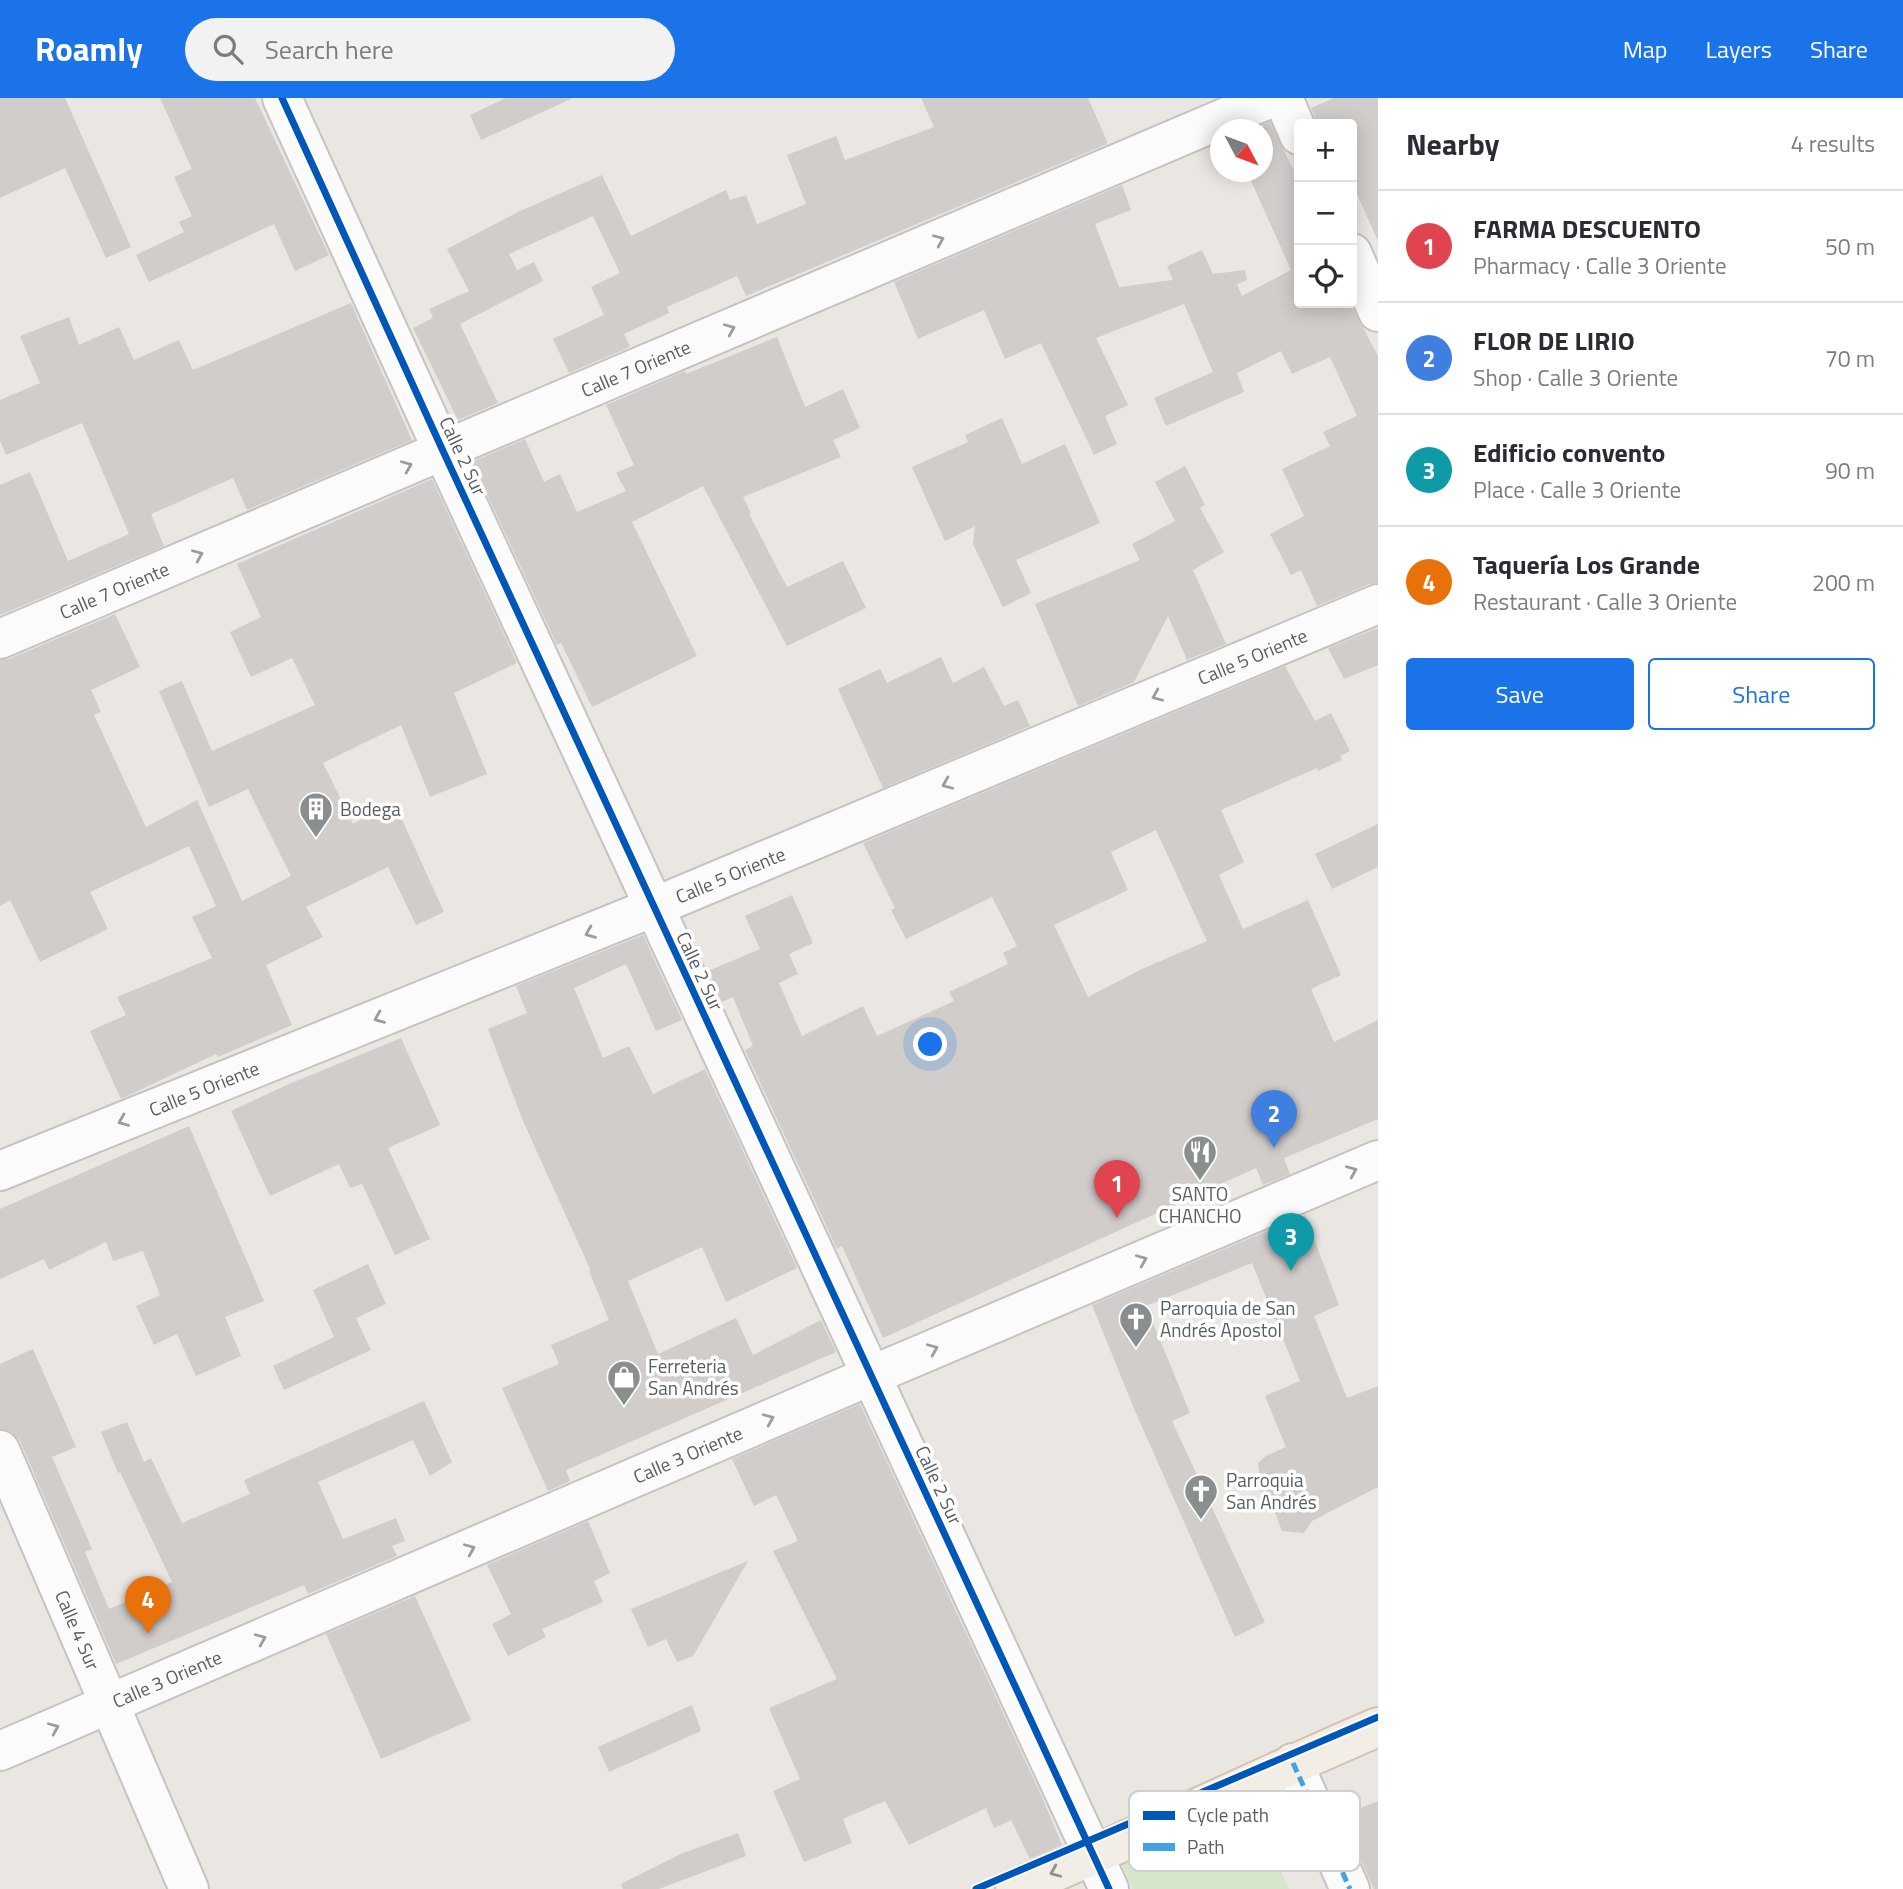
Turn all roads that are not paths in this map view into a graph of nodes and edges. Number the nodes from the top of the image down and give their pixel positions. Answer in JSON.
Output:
{"nodes":[{"id":1,"x":282,"y":98,"type":"edge"},
{"id":2,"x":1271,"y":98,"type":"edge"},
{"id":3,"x":1283,"y":98,"type":"edge"},
{"id":4,"x":1294,"y":123,"type":"edge"},
{"id":5,"x":1357,"y":264,"type":"edge"},
{"id":6,"x":1378,"y":312,"type":"edge"},
{"id":7,"x":443,"y":451,"type":"junction"},
{"id":8,"x":1378,"y":604,"type":"edge"},
{"id":9,"x":0,"y":639,"type":"edge"},
{"id":10,"x":653,"y":907,"type":"junction"},
{"id":11,"x":1378,"y":1160,"type":"edge"},
{"id":12,"x":0,"y":1171,"type":"edge"},
{"id":13,"x":870,"y":1376,"type":"junction"},
{"id":14,"x":0,"y":1450,"type":"edge"},
{"id":15,"x":109,"y":1705,"type":"junction"},
{"id":16,"x":1378,"y":1727,"type":"edge"},
{"id":17,"x":0,"y":1751,"type":"edge"},
{"id":18,"x":1293,"y":1763,"type":"junction"},
{"id":19,"x":1244,"y":1791,"type":"edge"},
{"id":20,"x":1306,"y":1791,"type":"edge"},
{"id":21,"x":1129,"y":1857,"type":"edge"},
{"id":22,"x":1342,"y":1871,"type":"edge"},
{"id":23,"x":1102,"y":1872,"type":"edge"},
{"id":24,"x":189,"y":1889,"type":"edge"},
{"id":25,"x":1015,"y":1889,"type":"edge"},
{"id":26,"x":1350,"y":1889,"type":"edge"}],
"edges":[{"from":1,"to":7,"type":"street","name":"Calle 2 Sur"},
{"from":7,"to":2,"type":"street","name":"Calle 7 Oriente","one_way":true},
{"from":3,"to":4,"type":"street"},
{"from":5,"to":6,"type":"street"},
{"from":9,"to":7,"type":"street","name":"Calle 7 Oriente","one_way":true},
{"from":7,"to":10,"type":"street","name":"Calle 2 Sur"},
{"from":8,"to":10,"type":"street","name":"Calle 5 Oriente","one_way":true},
{"from":10,"to":12,"type":"street","name":"Calle 5 Oriente","one_way":true},
{"from":10,"to":13,"type":"street","name":"Calle 2 Sur"},
{"from":13,"to":11,"type":"street","name":"Calle 3 Oriente","one_way":true},
{"from":15,"to":13,"type":"street","name":"Calle 3 Oriente","one_way":true},
{"from":13,"to":23,"type":"street","name":"Calle 2 Sur"},
{"from":14,"to":15,"type":"street","name":"Calle 4 Sur"},
{"from":17,"to":15,"type":"street","name":"Calle 3 Oriente","one_way":true},
{"from":15,"to":24,"type":"street","name":"Calle 4 Sur"},
{"from":16,"to":18,"type":"main road"},
{"from":18,"to":19,"type":"main road"},
{"from":18,"to":20,"type":"street"},
{"from":21,"to":23,"type":"main road"},
{"from":22,"to":26,"type":"street"},
{"from":23,"to":25,"type":"main road","one_way":true}]}
